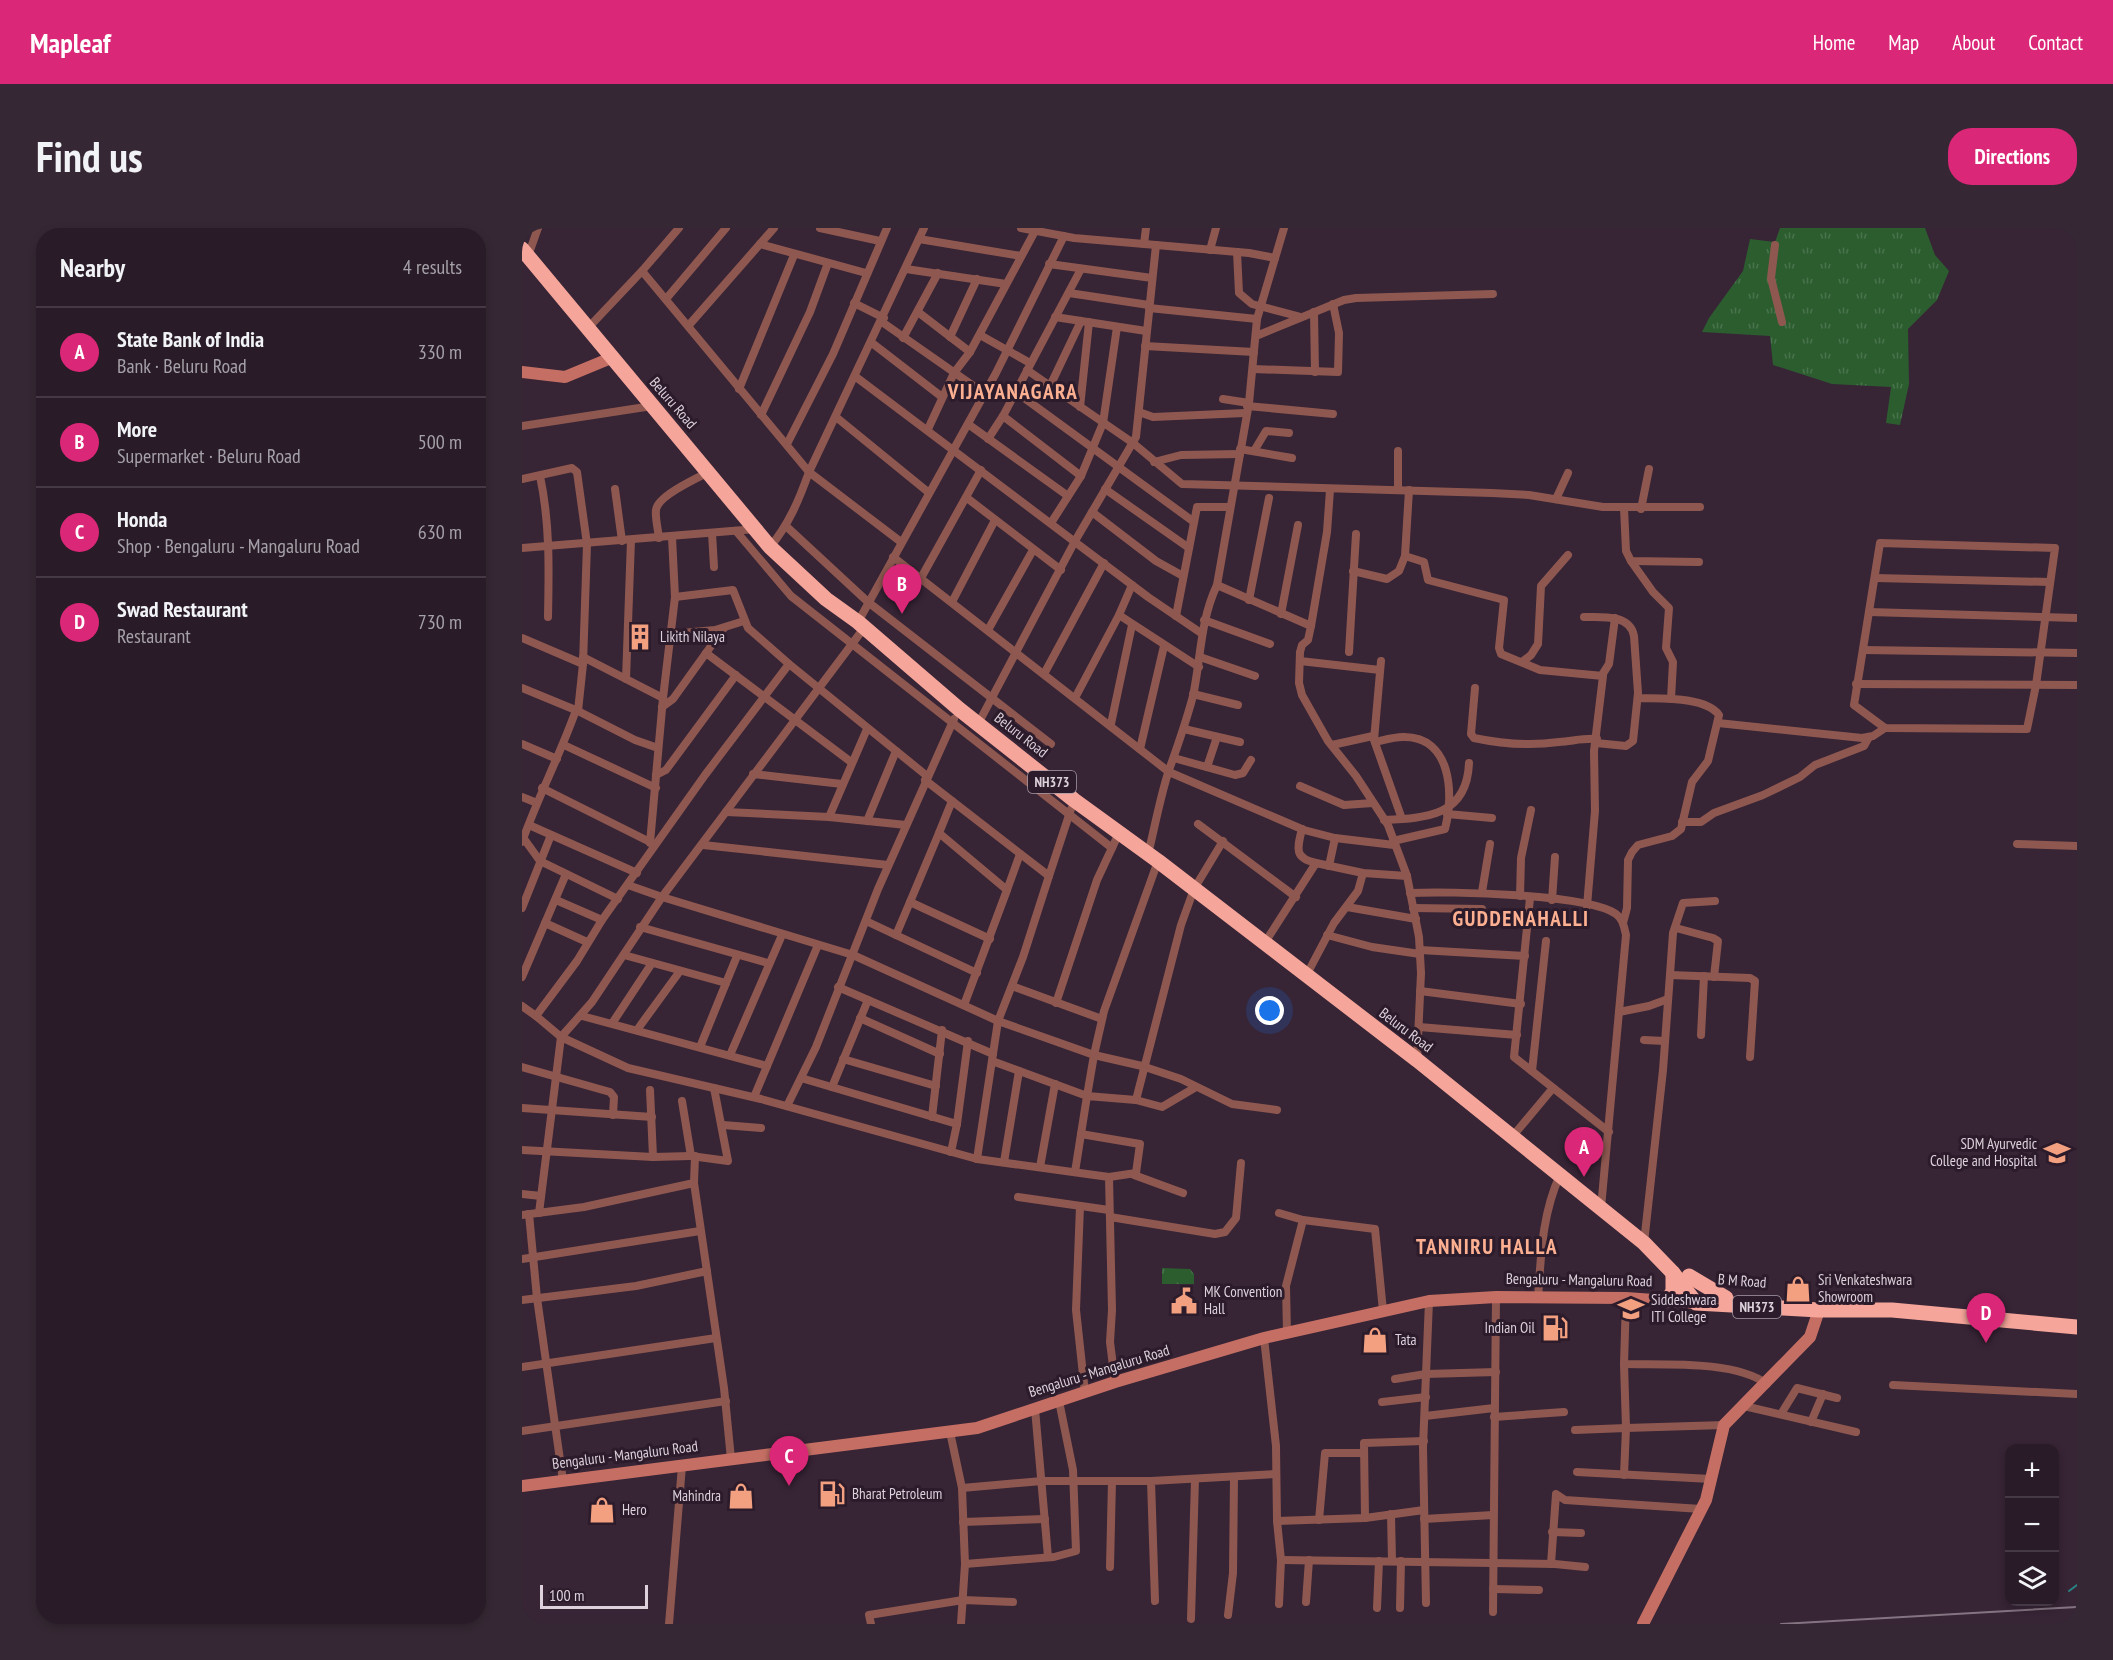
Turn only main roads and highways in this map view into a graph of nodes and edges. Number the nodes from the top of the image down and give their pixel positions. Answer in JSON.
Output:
{"nodes":[{"id":1,"x":525,"y":252,"type":"edge"},
{"id":2,"x":1646,"y":1244,"type":"junction"},
{"id":3,"x":1673,"y":1273,"type":"junction"},
{"id":4,"x":1689,"y":1276,"type":"junction"},
{"id":5,"x":1726,"y":1298,"type":"junction"},
{"id":6,"x":1668,"y":1300,"type":"road end"},
{"id":7,"x":1695,"y":1300,"type":"junction"},
{"id":8,"x":2077,"y":1319,"type":"edge"},
{"id":9,"x":2077,"y":1327,"type":"edge"}],
"edges":[{"from":1,"to":2,"type":"highway","name":"Beluru Road","number":"NH373"},
{"from":2,"to":3,"type":"highway","name":"Beluru Road","number":"NH373"},
{"from":2,"to":4,"type":"highway","name":"Beluru Road","number":"NH373"},
{"from":3,"to":6,"type":"highway"},
{"from":3,"to":7,"type":"highway","name":"Beluru Road","number":"NH373"},
{"from":4,"to":5,"type":"highway"},
{"from":4,"to":7,"type":"highway","name":"Beluru Road","number":"NH373"},
{"from":5,"to":7,"type":"highway","name":"B M Road","number":"NH373"},
{"from":5,"to":8,"type":"highway","name":"B M Road","number":"NH373"},
{"from":7,"to":9,"type":"highway","name":"Bengaluru - Mangaluru Road","number":"NH373"}]}
